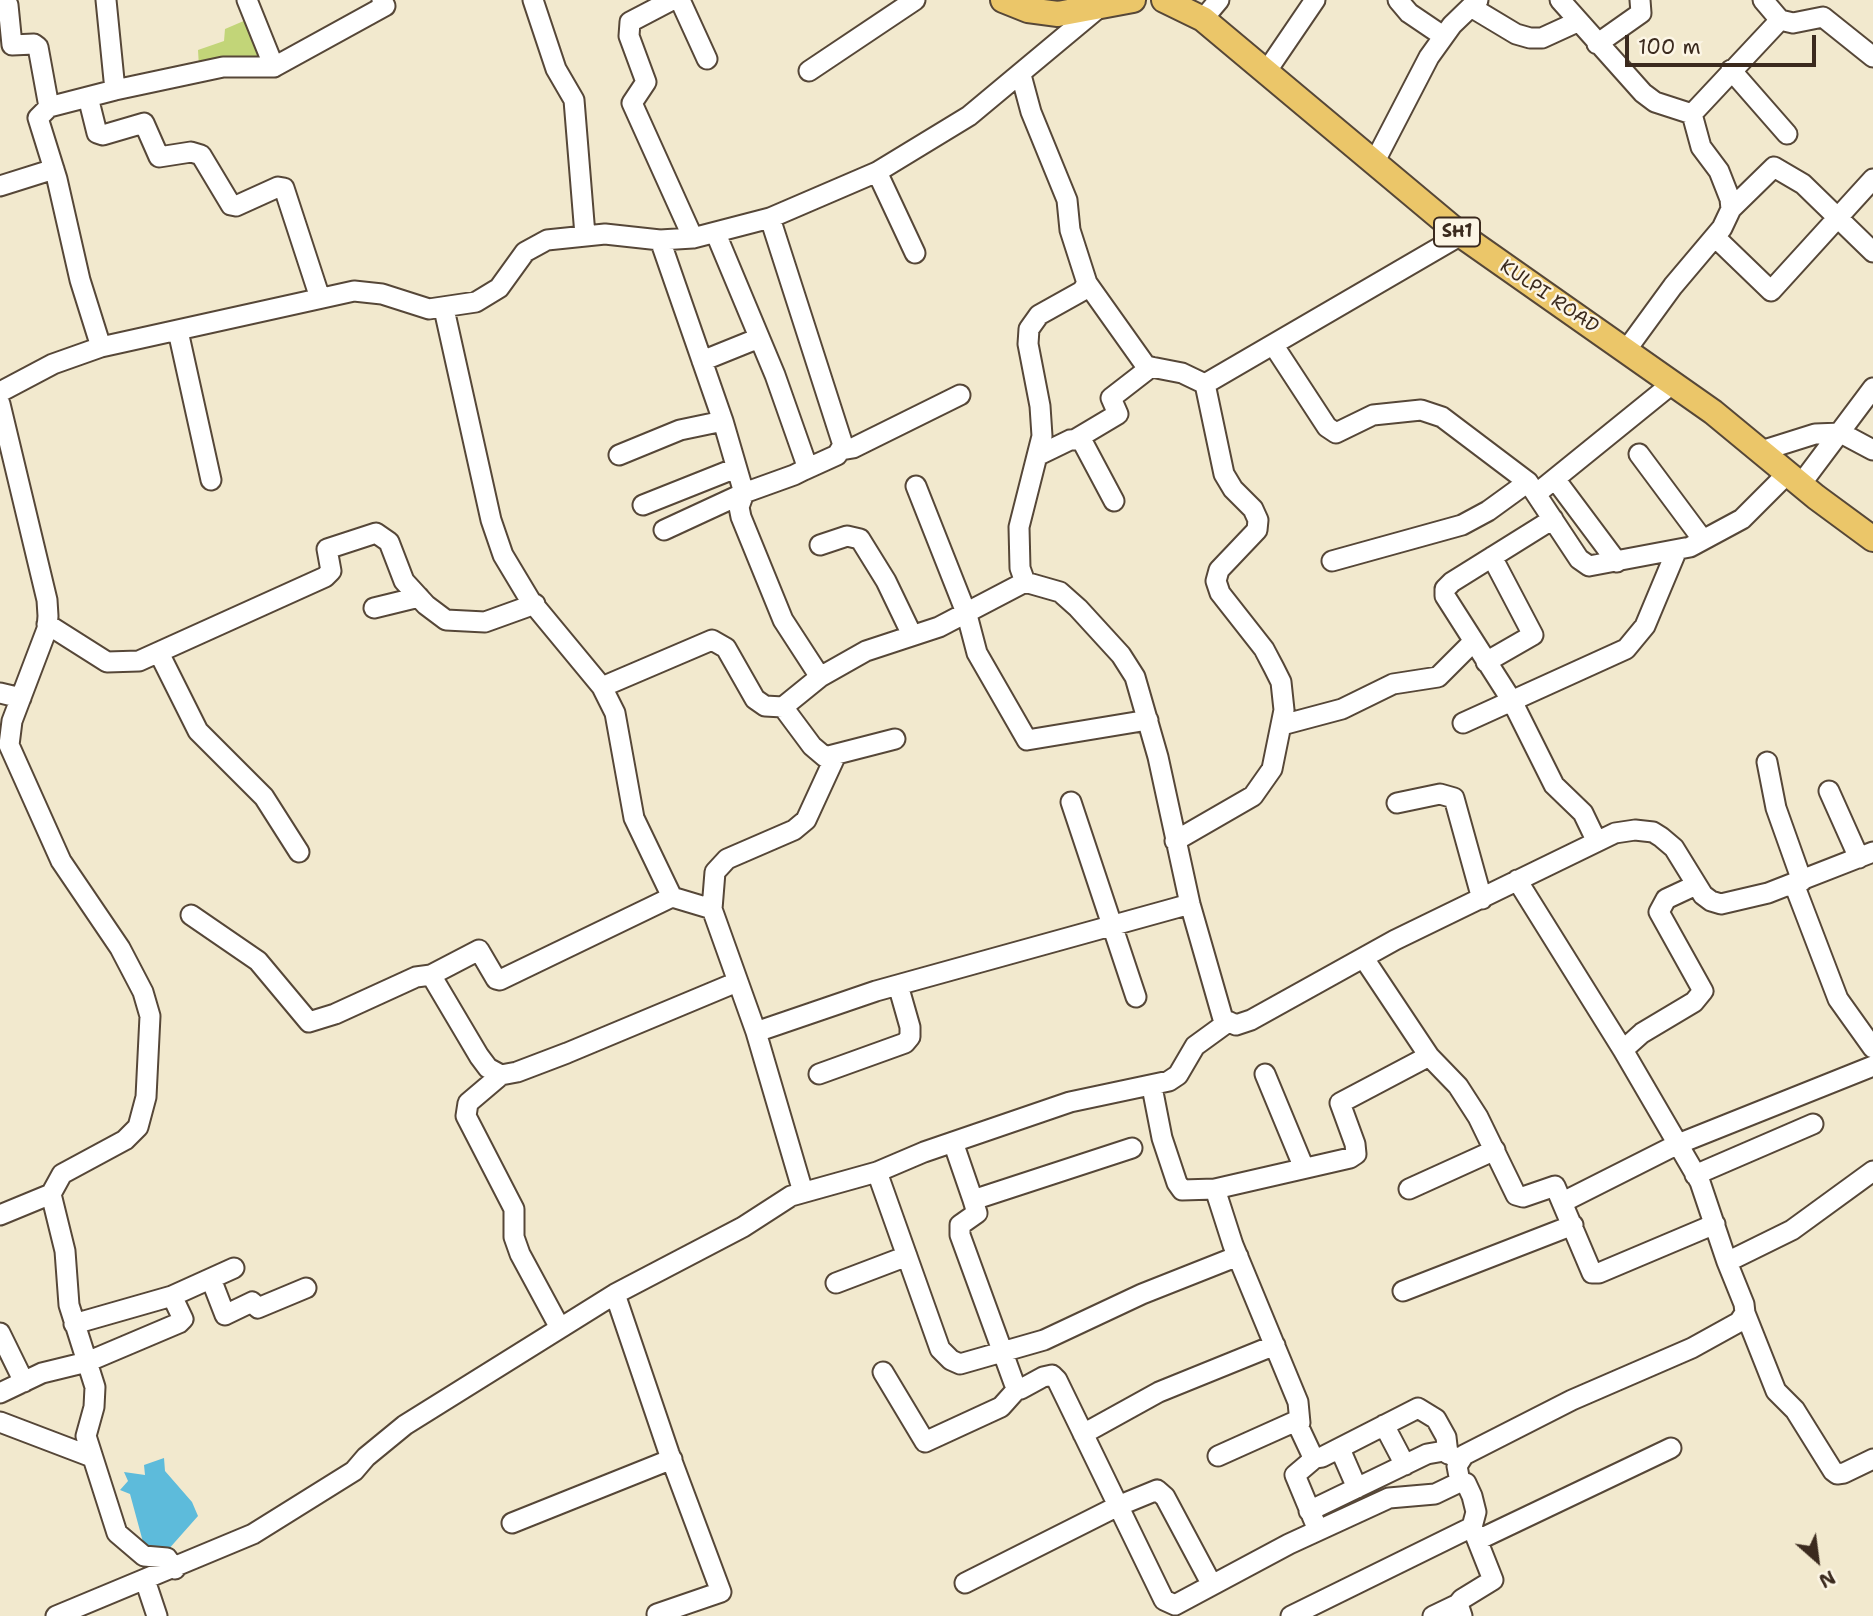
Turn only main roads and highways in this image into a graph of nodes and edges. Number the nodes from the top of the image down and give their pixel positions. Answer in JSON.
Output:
{"nodes":[{"id":1,"x":1003,"y":0,"type":"edge"},
{"id":2,"x":1133,"y":0,"type":"edge"},
{"id":3,"x":1164,"y":0,"type":"edge"},
{"id":4,"x":1211,"y":9,"type":"edge"},
{"id":5,"x":1873,"y":539,"type":"edge"}],
"edges":[{"from":1,"to":2,"type":"main road"},
{"from":3,"to":4,"type":"main road","name":"KULPI ROAD","number":"SH1"},
{"from":4,"to":5,"type":"main road","name":"KULPI ROAD","number":"SH1"}]}
